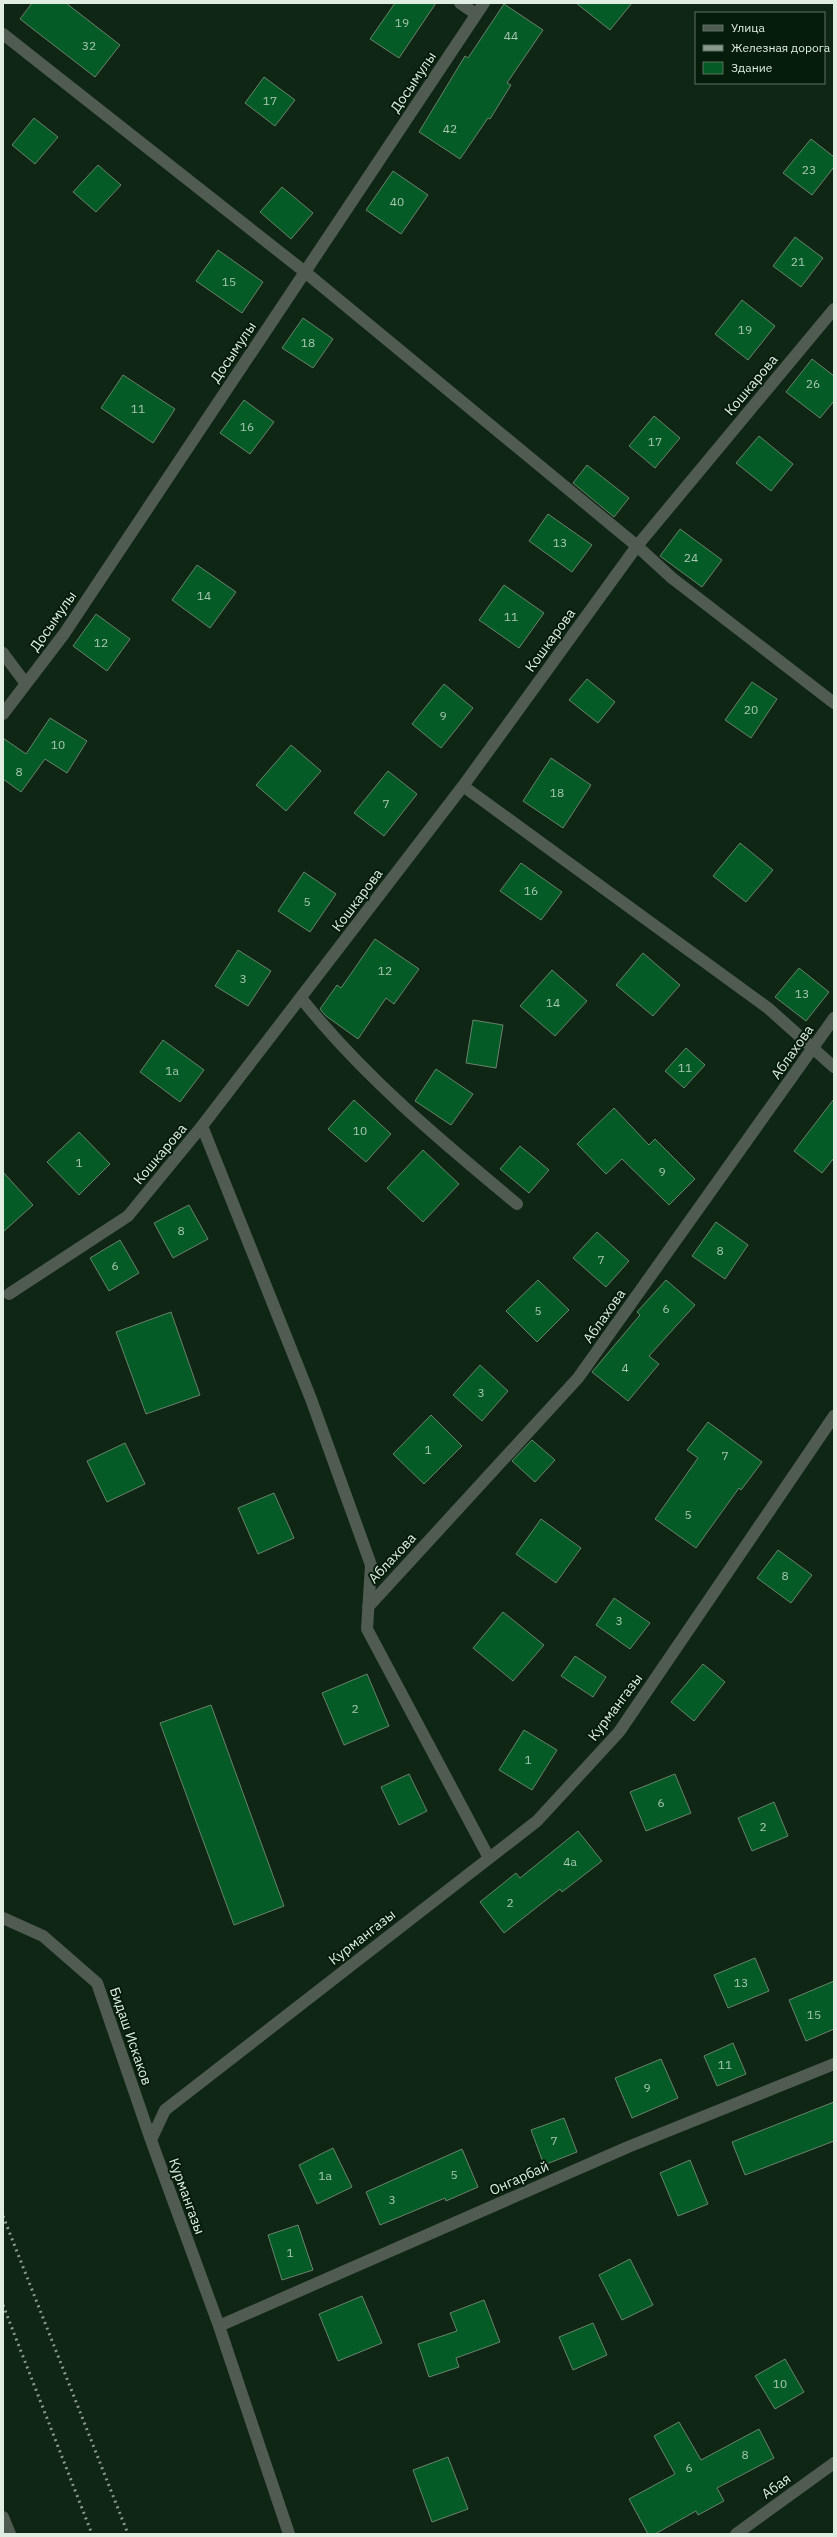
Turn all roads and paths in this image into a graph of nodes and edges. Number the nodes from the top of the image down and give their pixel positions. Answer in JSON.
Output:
{"nodes":[{"id":1,"x":460,"y":3,"type":"edge"},
{"id":2,"x":484,"y":3,"type":"edge"},
{"id":3,"x":476,"y":14,"type":"junction"},
{"id":4,"x":3,"y":34,"type":"edge"},
{"id":5,"x":304,"y":272,"type":"junction"},
{"id":6,"x":834,"y":308,"type":"edge"},
{"id":7,"x":637,"y":546,"type":"junction"},
{"id":8,"x":3,"y":653,"type":"edge"},
{"id":9,"x":26,"y":684,"type":"junction"},
{"id":10,"x":834,"y":703,"type":"edge"},
{"id":11,"x":3,"y":714,"type":"edge"},
{"id":12,"x":463,"y":786,"type":"junction"},
{"id":13,"x":301,"y":998,"type":"junction"},
{"id":14,"x":834,"y":1018,"type":"edge"},
{"id":15,"x":813,"y":1048,"type":"junction"},
{"id":16,"x":834,"y":1067,"type":"edge"},
{"id":17,"x":202,"y":1126,"type":"junction"},
{"id":18,"x":517,"y":1204,"type":"dead end"},
{"id":19,"x":9,"y":1294,"type":"dead end"},
{"id":20,"x":834,"y":1416,"type":"edge"},
{"id":21,"x":368,"y":1607,"type":"junction"},
{"id":22,"x":489,"y":1858,"type":"junction"},
{"id":23,"x":3,"y":1918,"type":"edge"},
{"id":24,"x":834,"y":2064,"type":"edge"},
{"id":25,"x":151,"y":2140,"type":"junction"},
{"id":26,"x":218,"y":2326,"type":"junction"},
{"id":27,"x":834,"y":2463,"type":"edge"},
{"id":28,"x":3,"y":2517,"type":"edge"},
{"id":29,"x":10,"y":2534,"type":"edge"},
{"id":30,"x":289,"y":2534,"type":"edge"},
{"id":31,"x":736,"y":2534,"type":"edge"}],
"edges":[{"from":1,"to":3,"type":"street"},
{"from":2,"to":3,"type":"street","name":"Досымулы"},
{"from":3,"to":5,"type":"street","name":"Досымулы"},
{"from":4,"to":5,"type":"street"},
{"from":5,"to":7,"type":"street"},
{"from":5,"to":9,"type":"street","name":"Досымулы"},
{"from":6,"to":7,"type":"street","name":"Кошкарова"},
{"from":7,"to":10,"type":"street"},
{"from":7,"to":12,"type":"street","name":"Кошкарова"},
{"from":8,"to":9,"type":"street"},
{"from":9,"to":11,"type":"street","name":"Досымулы"},
{"from":12,"to":13,"type":"street","name":"Кошкарова"},
{"from":12,"to":15,"type":"street"},
{"from":13,"to":17,"type":"street","name":"Кошкарова"},
{"from":13,"to":18,"type":"street"},
{"from":14,"to":15,"type":"street","name":"Аблахова"},
{"from":15,"to":16,"type":"street"},
{"from":15,"to":21,"type":"street","name":"Аблахова"},
{"from":17,"to":19,"type":"street","name":"Кошкарова"},
{"from":17,"to":21,"type":"street"},
{"from":20,"to":22,"type":"street","name":"Курмангазы"},
{"from":21,"to":22,"type":"street"},
{"from":22,"to":25,"type":"street","name":"Курмангазы"},
{"from":23,"to":25,"type":"street","name":"Бидаш Искаков"},
{"from":24,"to":26,"type":"street","name":"Онгарбай"},
{"from":25,"to":26,"type":"street","name":"Курмангазы"},
{"from":26,"to":30,"type":"street","name":"Курмангазы"},
{"from":27,"to":31,"type":"street","name":"Абая"},
{"from":28,"to":29,"type":"street"}]}
